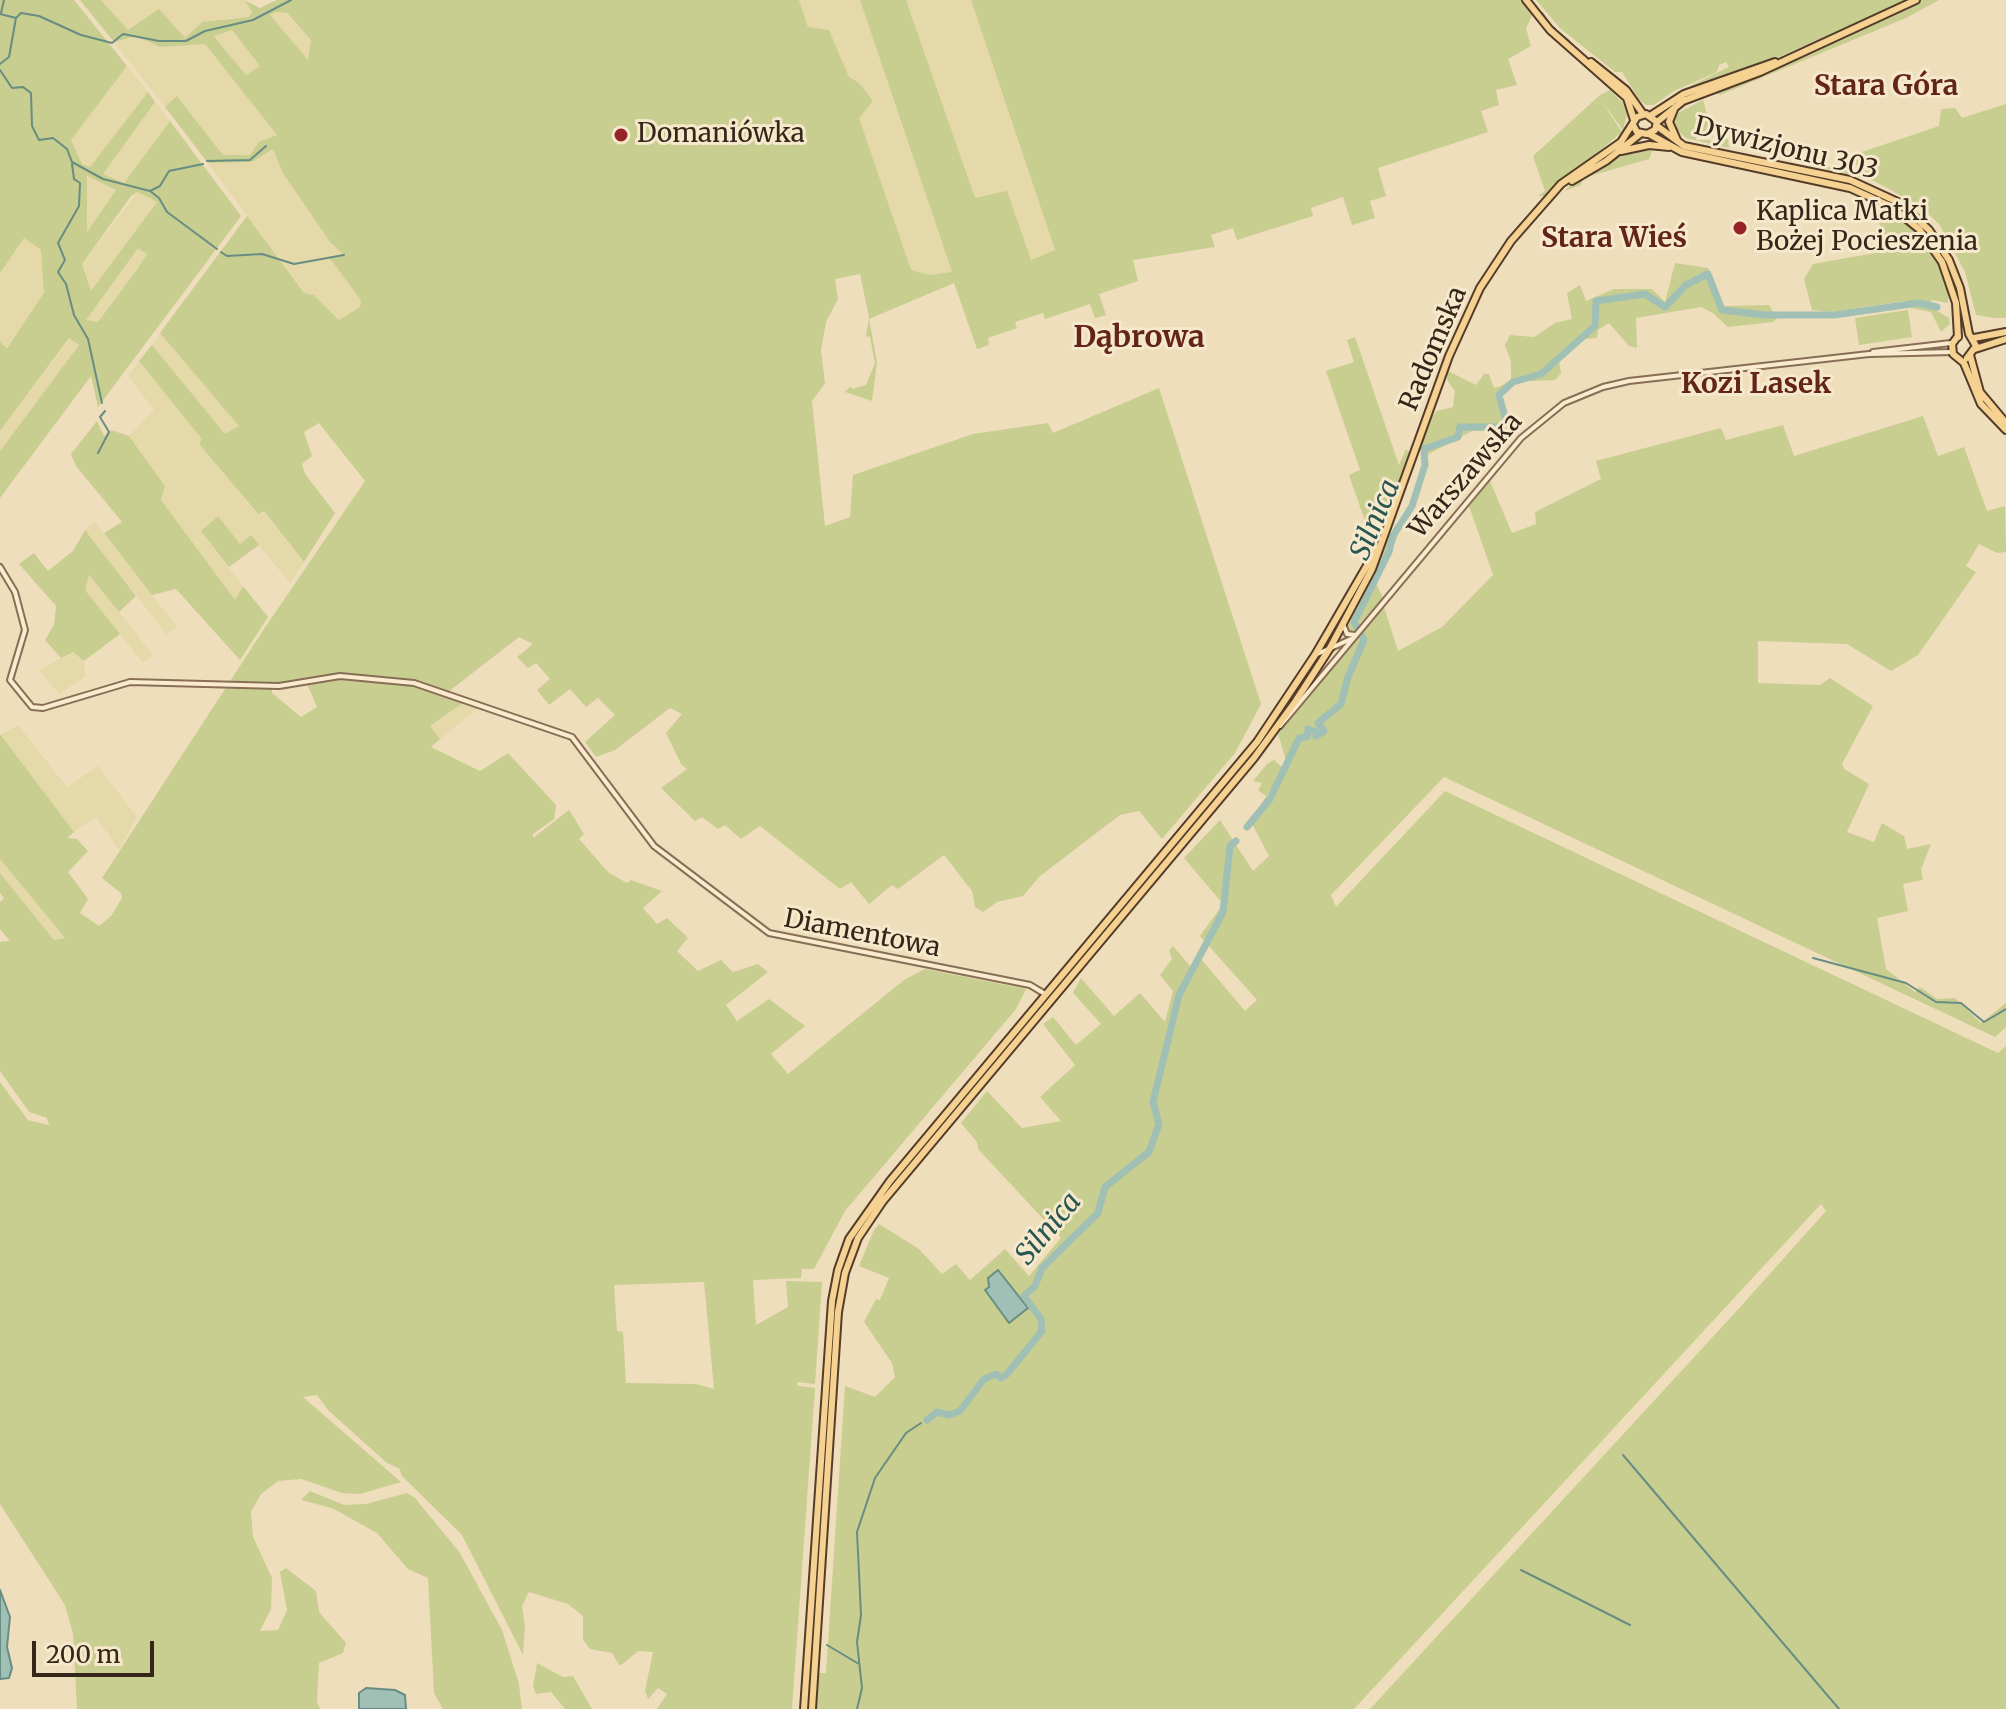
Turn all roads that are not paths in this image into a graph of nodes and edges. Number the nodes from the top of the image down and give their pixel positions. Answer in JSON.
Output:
{"nodes":[{"id":1,"x":1526,"y":0,"type":"edge"},
{"id":2,"x":1916,"y":0,"type":"edge"},
{"id":3,"x":1571,"y":48,"type":"junction"},
{"id":4,"x":1778,"y":62,"type":"junction"},
{"id":5,"x":1677,"y":104,"type":"junction"},
{"id":6,"x":1647,"y":115,"type":"junction"},
{"id":7,"x":1634,"y":122,"type":"junction"},
{"id":8,"x":1657,"y":124,"type":"junction"},
{"id":9,"x":1640,"y":134,"type":"junction"},
{"id":10,"x":1649,"y":134,"type":"junction"},
{"id":11,"x":1684,"y":146,"type":"junction"},
{"id":12,"x":1672,"y":148,"type":"junction"},
{"id":13,"x":1619,"y":151,"type":"junction"},
{"id":14,"x":1553,"y":194,"type":"junction"},
{"id":15,"x":1961,"y":309,"type":"junction"},
{"id":16,"x":1961,"y":317,"type":"junction"},
{"id":17,"x":2006,"y":332,"type":"edge"},
{"id":18,"x":1971,"y":336,"type":"junction"},
{"id":19,"x":1955,"y":339,"type":"junction"},
{"id":20,"x":2006,"y":339,"type":"edge"},
{"id":21,"x":1953,"y":352,"type":"junction"},
{"id":22,"x":1973,"y":352,"type":"junction"},
{"id":23,"x":1869,"y":354,"type":"junction"},
{"id":24,"x":1960,"y":359,"type":"junction"},
{"id":25,"x":2006,"y":423,"type":"edge"},
{"id":26,"x":2006,"y":430,"type":"edge"},
{"id":27,"x":1384,"y":537,"type":"junction"},
{"id":28,"x":0,"y":567,"type":"edge"},
{"id":29,"x":1343,"y":624,"type":"junction"},
{"id":30,"x":1355,"y":636,"type":"junction"},
{"id":31,"x":1330,"y":648,"type":"junction"},
{"id":32,"x":1315,"y":655,"type":"junction"},
{"id":33,"x":1276,"y":730,"type":"junction"},
{"id":34,"x":1049,"y":997,"type":"junction"},
{"id":35,"x":804,"y":1709,"type":"edge"},
{"id":36,"x":812,"y":1709,"type":"edge"}],
"edges":[{"from":1,"to":3,"type":"main road"},
{"from":2,"to":4,"type":"main road"},
{"from":3,"to":6,"type":"main road","name":"Dywizjonu 303"},
{"from":3,"to":7,"type":"main road"},
{"from":4,"to":5,"type":"main road"},
{"from":4,"to":6,"type":"main road"},
{"from":5,"to":8,"type":"main road"},
{"from":5,"to":11,"type":"main road"},
{"from":6,"to":7,"type":"main road","name":"Radomska"},
{"from":6,"to":8,"type":"main road","name":"Dywizjonu 303"},
{"from":7,"to":9,"type":"main road"},
{"from":7,"to":14,"type":"main road","name":"Radomska"},
{"from":8,"to":10,"type":"main road"},
{"from":8,"to":11,"type":"main road","name":"Dywizjonu 303"},
{"from":9,"to":10,"type":"main road"},
{"from":9,"to":13,"type":"main road","name":"Radomska"},
{"from":10,"to":12,"type":"main road","name":"Dywizjonu 303"},
{"from":11,"to":15,"type":"main road","name":"Dywizjonu 303"},
{"from":12,"to":13,"type":"main road"},
{"from":12,"to":15,"type":"main road","name":"Dywizjonu 303"},
{"from":13,"to":14,"type":"main road","name":"Radomska"},
{"from":14,"to":27,"type":"main road","name":"Radomska"},
{"from":15,"to":16,"type":"main road","name":"Dywizjonu 303"},
{"from":16,"to":18,"type":"main road","name":"Dywizjonu 303"},
{"from":16,"to":19,"type":"main road","name":"Dywizjonu 303"},
{"from":17,"to":18,"type":"main road"},
{"from":18,"to":19,"type":"main road"},
{"from":18,"to":22,"type":"main road","name":"Dywizjonu 303"},
{"from":19,"to":21,"type":"main road","name":"Dywizjonu 303"},
{"from":19,"to":23,"type":"street","name":"Warszawska"},
{"from":20,"to":22,"type":"main road"},
{"from":21,"to":23,"type":"street","name":"Warszawska"},
{"from":21,"to":24,"type":"main road"},
{"from":22,"to":24,"type":"main road"},
{"from":22,"to":25,"type":"main road","name":"Dywizjonu 303"},
{"from":23,"to":30,"type":"street","name":"Warszawska"},
{"from":24,"to":26,"type":"main road"},
{"from":27,"to":29,"type":"main road","name":"Radomska"},
{"from":27,"to":32,"type":"main road","name":"Radomska"},
{"from":28,"to":34,"type":"street","name":"Diamentowa"},
{"from":29,"to":30,"type":"street"},
{"from":29,"to":31,"type":"main road"},
{"from":30,"to":31,"type":"street","name":"Warszawska"},
{"from":30,"to":33,"type":"street","name":"Warszawska"},
{"from":31,"to":32,"type":"street","name":"Warszawska"},
{"from":31,"to":33,"type":"main road"},
{"from":32,"to":34,"type":"main road"},
{"from":33,"to":34,"type":"main road"},
{"from":34,"to":35,"type":"main road"},
{"from":34,"to":36,"type":"main road"}]}
